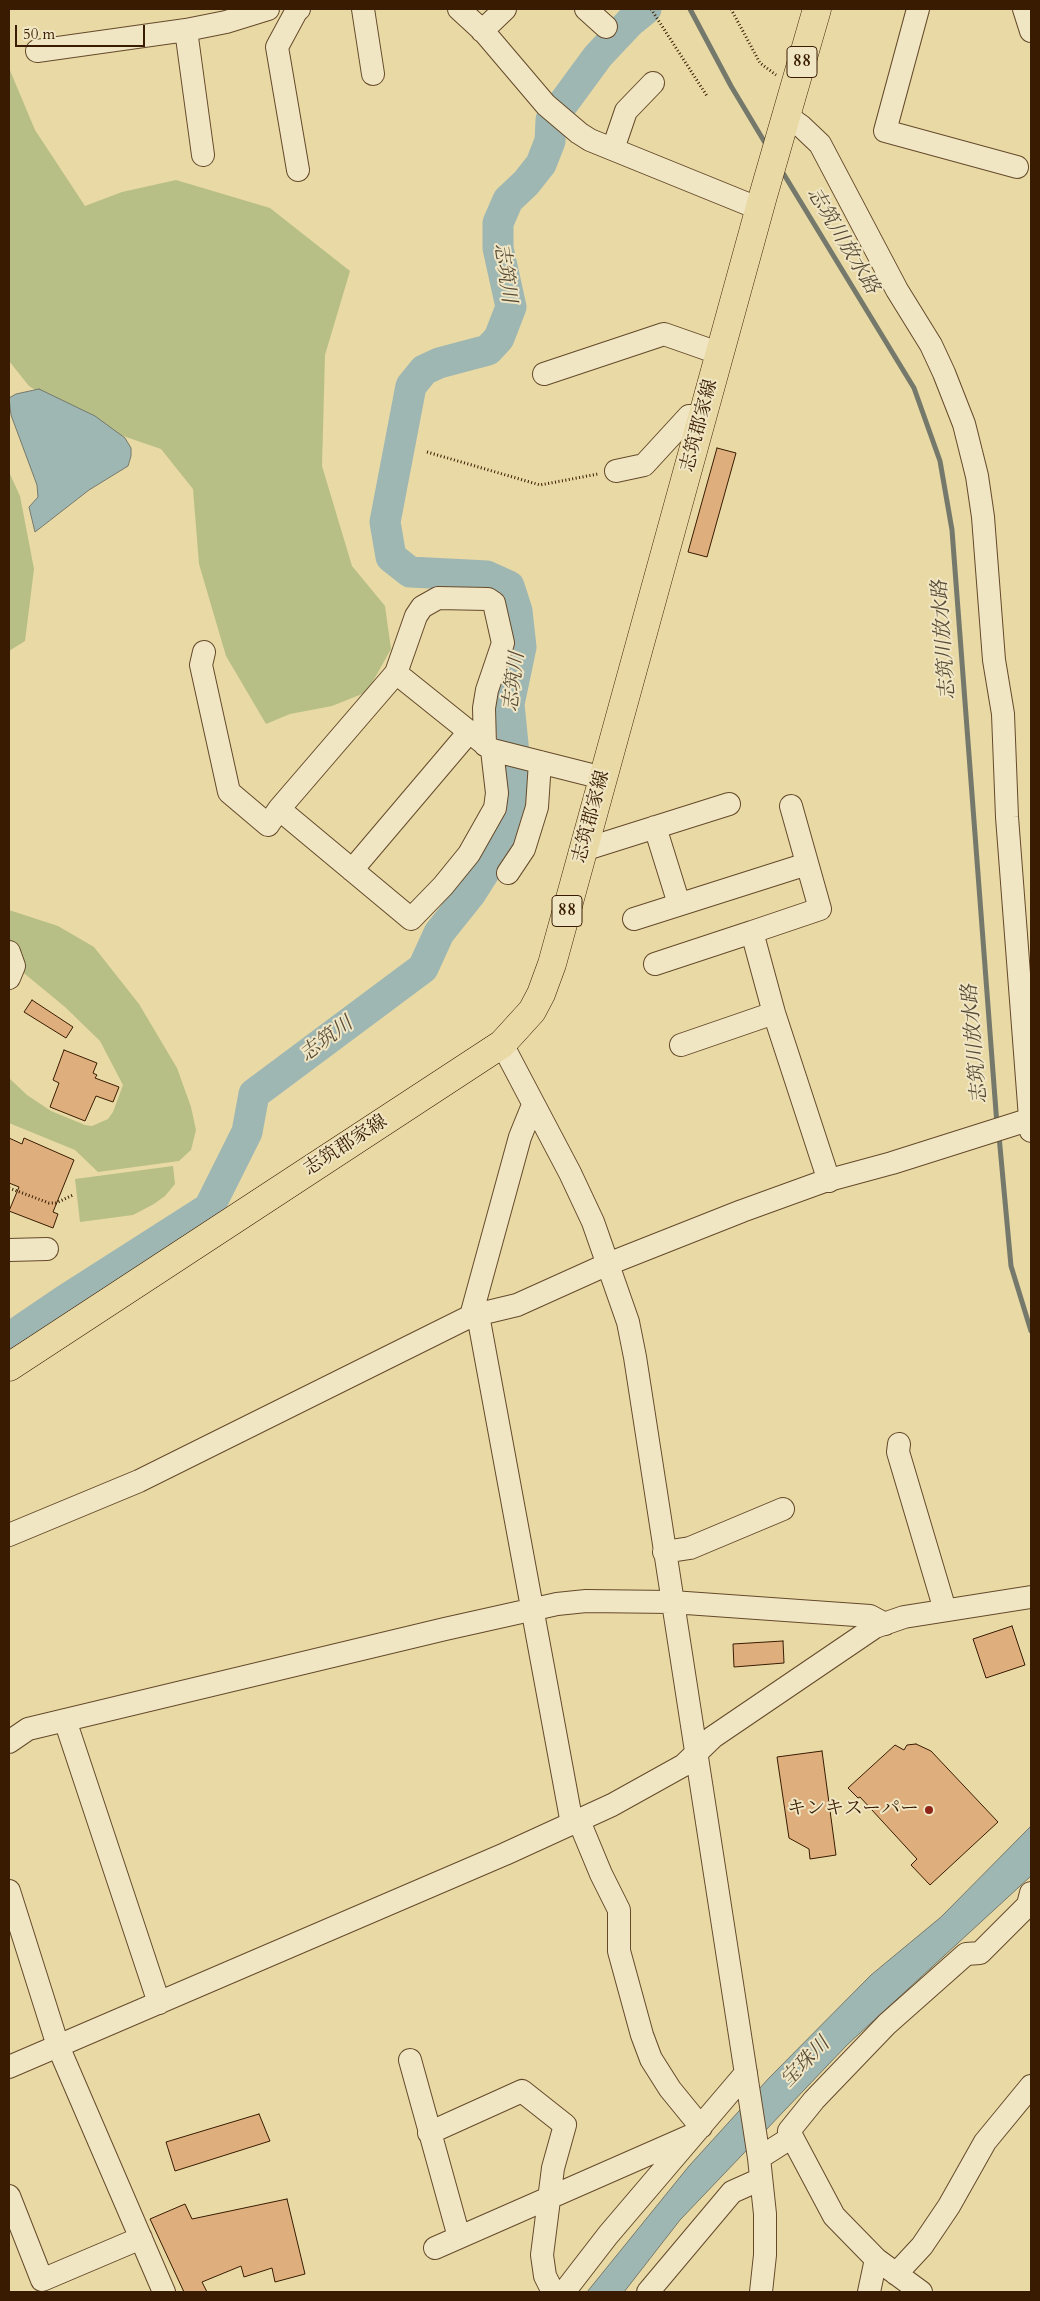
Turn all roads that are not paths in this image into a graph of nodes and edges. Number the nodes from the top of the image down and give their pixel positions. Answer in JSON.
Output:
{"nodes":[{"id":1,"x":268,"y":9,"type":"edge"},
{"id":2,"x":297,"y":9,"type":"edge"},
{"id":3,"x":363,"y":9,"type":"edge"},
{"id":4,"x":459,"y":9,"type":"edge"},
{"id":5,"x":505,"y":9,"type":"edge"},
{"id":6,"x":586,"y":9,"type":"edge"},
{"id":7,"x":817,"y":9,"type":"edge"},
{"id":8,"x":918,"y":9,"type":"edge"},
{"id":9,"x":1024,"y":9,"type":"edge"},
{"id":10,"x":606,"y":28,"type":"dead end"},
{"id":11,"x":186,"y":30,"type":"junction"},
{"id":12,"x":482,"y":31,"type":"junction"},
{"id":13,"x":1031,"y":31,"type":"edge"},
{"id":14,"x":37,"y":51,"type":"dead end"},
{"id":15,"x":374,"y":74,"type":"dead end"},
{"id":16,"x":652,"y":82,"type":"dead end"},
{"id":17,"x":787,"y":116,"type":"junction"},
{"id":18,"x":612,"y":149,"type":"junction"},
{"id":19,"x":203,"y":155,"type":"dead end"},
{"id":20,"x":1017,"y":167,"type":"dead end"},
{"id":21,"x":298,"y":170,"type":"dead end"},
{"id":22,"x":761,"y":203,"type":"junction"},
{"id":23,"x":720,"y":354,"type":"junction"},
{"id":24,"x":544,"y":374,"type":"dead end"},
{"id":25,"x":703,"y":416,"type":"junction"},
{"id":26,"x":616,"y":471,"type":"road end"},
{"id":27,"x":204,"y":652,"type":"dead end"},
{"id":28,"x":396,"y":673,"type":"junction"},
{"id":29,"x":487,"y":745,"type":"junction"},
{"id":30,"x":534,"y":760,"type":"junction"},
{"id":31,"x":603,"y":778,"type":"junction"},
{"id":32,"x":729,"y":804,"type":"dead end"},
{"id":33,"x":791,"y":806,"type":"dead end"},
{"id":34,"x":280,"y":809,"type":"junction"},
{"id":35,"x":655,"y":827,"type":"junction"},
{"id":36,"x":583,"y":850,"type":"junction"},
{"id":37,"x":807,"y":864,"type":"junction"},
{"id":38,"x":352,"y":870,"type":"junction"},
{"id":39,"x":508,"y":873,"type":"dead end"},
{"id":40,"x":680,"y":904,"type":"junction"},
{"id":41,"x":634,"y":918,"type":"dead end"},
{"id":42,"x":752,"y":932,"type":"junction"},
{"id":43,"x":9,"y":952,"type":"edge"},
{"id":44,"x":655,"y":964,"type":"dead end"},
{"id":45,"x":9,"y":978,"type":"edge"},
{"id":46,"x":774,"y":1013,"type":"junction"},
{"id":47,"x":502,"y":1044,"type":"junction"},
{"id":48,"x":681,"y":1045,"type":"dead end"},
{"id":49,"x":1029,"y":1072,"type":"edge"},
{"id":50,"x":534,"y":1105,"type":"junction"},
{"id":51,"x":1031,"y":1125,"type":"edge"},
{"id":52,"x":828,"y":1181,"type":"junction"},
{"id":53,"x":10,"y":1243,"type":"edge"},
{"id":54,"x":47,"y":1249,"type":"dead end"},
{"id":55,"x":608,"y":1264,"type":"junction"},
{"id":56,"x":475,"y":1316,"type":"junction"},
{"id":57,"x":9,"y":1367,"type":"edge"},
{"id":58,"x":900,"y":1444,"type":"dead end"},
{"id":59,"x":783,"y":1509,"type":"dead end"},
{"id":60,"x":9,"y":1535,"type":"edge"},
{"id":61,"x":664,"y":1552,"type":"junction"},
{"id":62,"x":1031,"y":1597,"type":"edge"},
{"id":63,"x":672,"y":1602,"type":"junction"},
{"id":64,"x":532,"y":1609,"type":"junction"},
{"id":65,"x":945,"y":1610,"type":"junction"},
{"id":66,"x":885,"y":1624,"type":"junction"},
{"id":67,"x":65,"y":1720,"type":"junction"},
{"id":68,"x":9,"y":1742,"type":"edge"},
{"id":69,"x":696,"y":1754,"type":"junction"},
{"id":70,"x":576,"y":1823,"type":"junction"},
{"id":71,"x":9,"y":1891,"type":"edge"},
{"id":72,"x":1031,"y":1893,"type":"edge"},
{"id":73,"x":159,"y":2003,"type":"junction"},
{"id":74,"x":58,"y":2046,"type":"junction"},
{"id":75,"x":410,"y":2060,"type":"dead end"},
{"id":76,"x":9,"y":2067,"type":"edge"},
{"id":77,"x":747,"y":2083,"type":"junction"},
{"id":78,"x":1031,"y":2086,"type":"edge"},
{"id":79,"x":697,"y":2131,"type":"junction"},
{"id":80,"x":429,"y":2133,"type":"junction"},
{"id":81,"x":792,"y":2137,"type":"junction"},
{"id":82,"x":760,"y":2168,"type":"junction"},
{"id":83,"x":9,"y":2196,"type":"edge"},
{"id":84,"x":549,"y":2198,"type":"junction"},
{"id":85,"x":16,"y":2237,"type":"edge"},
{"id":86,"x":459,"y":2237,"type":"junction"},
{"id":87,"x":141,"y":2238,"type":"junction"},
{"id":88,"x":435,"y":2248,"type":"dead end"},
{"id":89,"x":876,"y":2259,"type":"junction"},
{"id":90,"x":896,"y":2274,"type":"junction"},
{"id":91,"x":44,"y":2286,"type":"edge"},
{"id":92,"x":164,"y":2292,"type":"edge"},
{"id":93,"x":553,"y":2292,"type":"edge"},
{"id":94,"x":564,"y":2292,"type":"edge"},
{"id":95,"x":648,"y":2292,"type":"edge"},
{"id":96,"x":761,"y":2292,"type":"edge"},
{"id":97,"x":868,"y":2292,"type":"edge"},
{"id":98,"x":921,"y":2292,"type":"edge"}],
"edges":[{"from":1,"to":11,"type":"street"},
{"from":2,"to":21,"type":"street"},
{"from":3,"to":15,"type":"street"},
{"from":4,"to":12,"type":"street"},
{"from":5,"to":12,"type":"street"},
{"from":6,"to":10,"type":"street"},
{"from":7,"to":17,"type":"main road","name":"志筑郡家線","number":"88"},
{"from":8,"to":20,"type":"street"},
{"from":9,"to":13,"type":"street"},
{"from":11,"to":14,"type":"street"},
{"from":11,"to":19,"type":"street"},
{"from":12,"to":18,"type":"street"},
{"from":16,"to":18,"type":"street"},
{"from":17,"to":22,"type":"main road","name":"志筑郡家線","number":"88"},
{"from":17,"to":49,"type":"street"},
{"from":18,"to":22,"type":"street"},
{"from":22,"to":23,"type":"main road","name":"志筑郡家線","number":"88"},
{"from":23,"to":24,"type":"street"},
{"from":23,"to":25,"type":"main road","name":"志筑郡家線","number":"88"},
{"from":25,"to":26,"type":"street"},
{"from":25,"to":31,"type":"main road","name":"志筑郡家線","number":"88"},
{"from":27,"to":34,"type":"street"},
{"from":28,"to":29,"type":"street"},
{"from":28,"to":29,"type":"street"},
{"from":28,"to":34,"type":"street"},
{"from":29,"to":30,"type":"street"},
{"from":29,"to":38,"type":"street"},
{"from":29,"to":38,"type":"street"},
{"from":30,"to":31,"type":"street"},
{"from":30,"to":39,"type":"street"},
{"from":31,"to":36,"type":"main road","name":"志筑郡家線","number":"88"},
{"from":32,"to":35,"type":"street"},
{"from":33,"to":37,"type":"street"},
{"from":34,"to":38,"type":"street"},
{"from":35,"to":36,"type":"street"},
{"from":35,"to":40,"type":"street"},
{"from":36,"to":47,"type":"main road","name":"志筑郡家線","number":"88"},
{"from":37,"to":40,"type":"street"},
{"from":37,"to":42,"type":"street"},
{"from":40,"to":41,"type":"street"},
{"from":42,"to":44,"type":"street"},
{"from":42,"to":46,"type":"street"},
{"from":43,"to":45,"type":"street"},
{"from":46,"to":48,"type":"street"},
{"from":46,"to":52,"type":"street"},
{"from":47,"to":50,"type":"street"},
{"from":47,"to":57,"type":"main road","name":"志筑郡家線","number":"88"},
{"from":49,"to":51,"type":"street"},
{"from":50,"to":55,"type":"street"},
{"from":50,"to":56,"type":"street"},
{"from":51,"to":52,"type":"street"},
{"from":52,"to":55,"type":"street"},
{"from":53,"to":54,"type":"street"},
{"from":55,"to":56,"type":"street"},
{"from":55,"to":61,"type":"street"},
{"from":56,"to":60,"type":"street"},
{"from":56,"to":64,"type":"street"},
{"from":58,"to":65,"type":"street"},
{"from":59,"to":61,"type":"street"},
{"from":61,"to":63,"type":"street"},
{"from":62,"to":65,"type":"street"},
{"from":63,"to":64,"type":"street"},
{"from":63,"to":66,"type":"street"},
{"from":63,"to":69,"type":"street"},
{"from":64,"to":67,"type":"street"},
{"from":64,"to":70,"type":"street"},
{"from":65,"to":66,"type":"street"},
{"from":66,"to":69,"type":"street"},
{"from":67,"to":68,"type":"street"},
{"from":67,"to":73,"type":"street"},
{"from":69,"to":70,"type":"street"},
{"from":69,"to":77,"type":"street"},
{"from":70,"to":73,"type":"street"},
{"from":70,"to":79,"type":"street"},
{"from":71,"to":74,"type":"street"},
{"from":72,"to":81,"type":"street"},
{"from":73,"to":74,"type":"street"},
{"from":74,"to":76,"type":"street"},
{"from":74,"to":87,"type":"street"},
{"from":75,"to":80,"type":"street"},
{"from":77,"to":79,"type":"street"},
{"from":77,"to":82,"type":"street"},
{"from":78,"to":90,"type":"street"},
{"from":79,"to":84,"type":"street"},
{"from":79,"to":94,"type":"street"},
{"from":80,"to":84,"type":"street"},
{"from":80,"to":86,"type":"street"},
{"from":81,"to":82,"type":"street"},
{"from":81,"to":89,"type":"street"},
{"from":82,"to":95,"type":"street"},
{"from":82,"to":96,"type":"street"},
{"from":83,"to":85,"type":"street"},
{"from":84,"to":86,"type":"street"},
{"from":84,"to":93,"type":"street"},
{"from":85,"to":91,"type":"street"},
{"from":86,"to":88,"type":"street"},
{"from":87,"to":91,"type":"street"},
{"from":87,"to":92,"type":"street"},
{"from":89,"to":90,"type":"street"},
{"from":89,"to":97,"type":"street"},
{"from":90,"to":98,"type":"street"}]}
